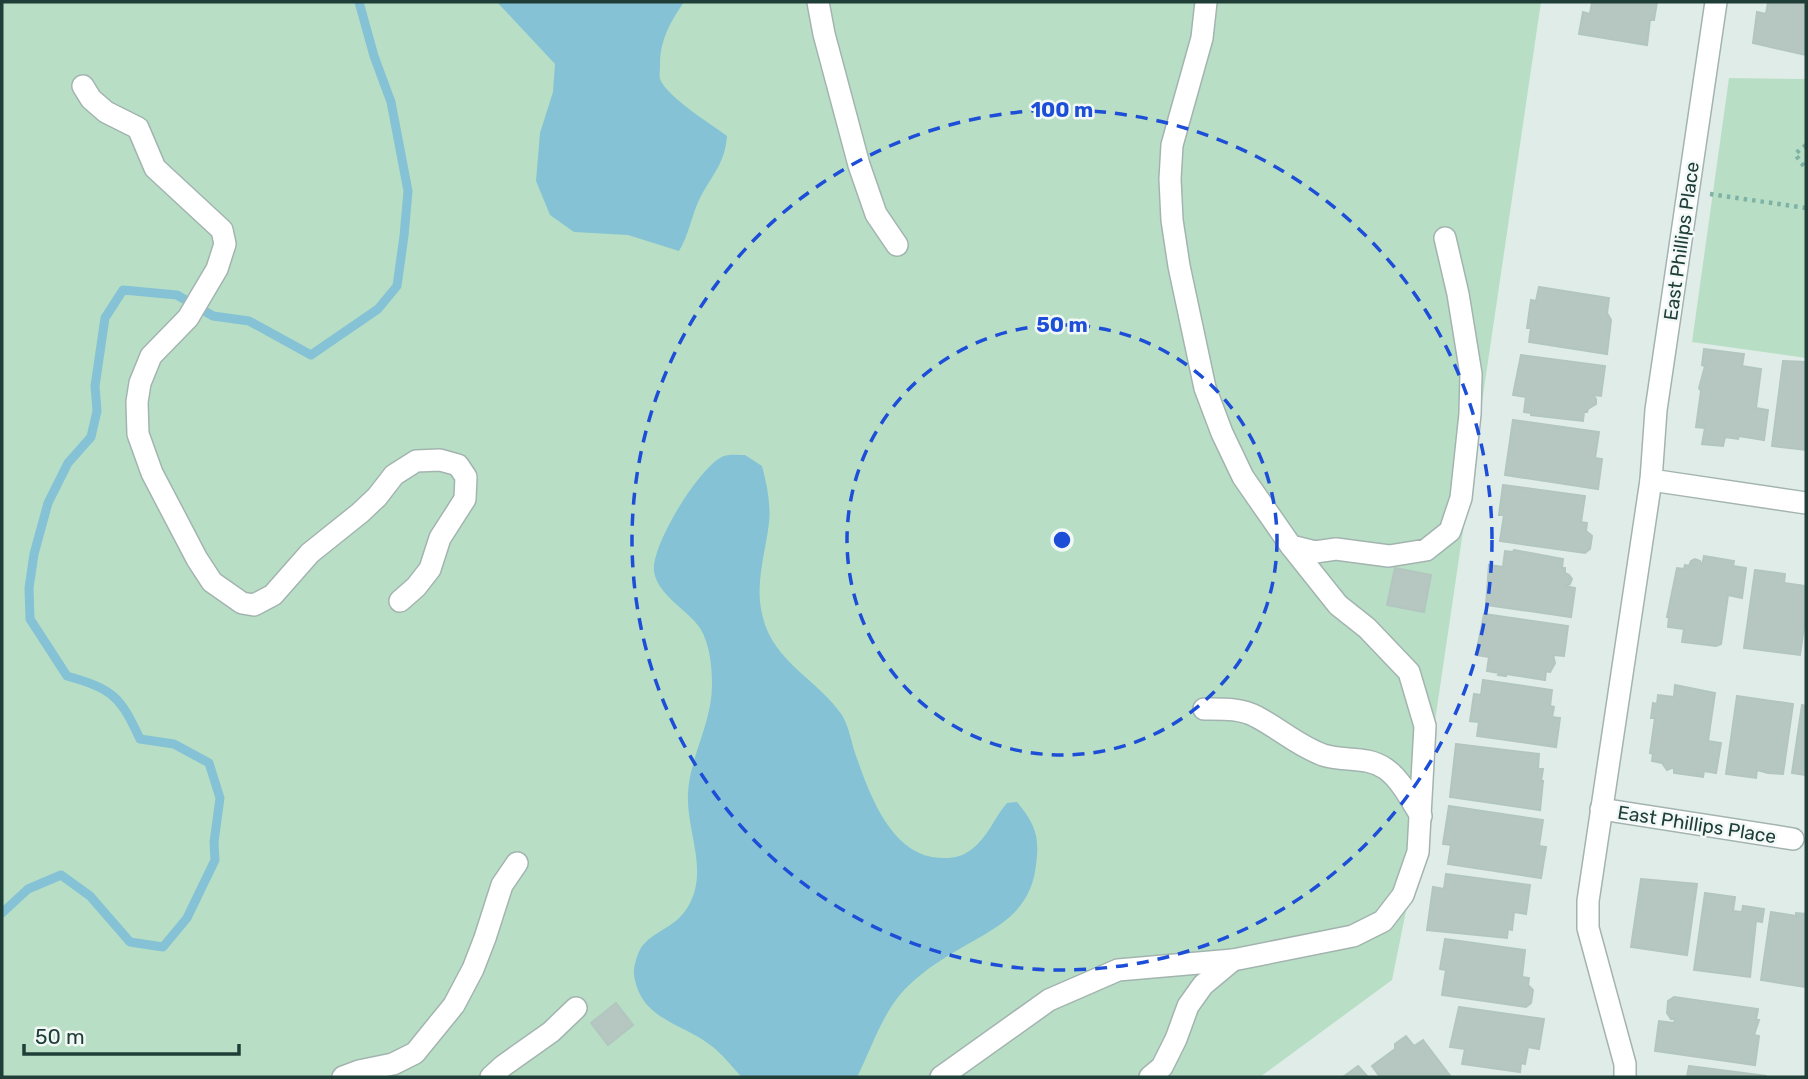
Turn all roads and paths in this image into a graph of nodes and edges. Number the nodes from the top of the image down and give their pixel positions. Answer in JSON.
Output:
{"nodes":[{"id":1,"x":818,"y":2,"type":"edge"},
{"id":2,"x":1206,"y":2,"type":"edge"},
{"id":3,"x":1716,"y":2,"type":"edge"},
{"id":4,"x":83,"y":86,"type":"dead end"},
{"id":5,"x":1806,"y":145,"type":"edge"},
{"id":6,"x":1806,"y":169,"type":"edge"},
{"id":7,"x":1688,"y":191,"type":"junction"},
{"id":8,"x":1806,"y":208,"type":"edge"},
{"id":9,"x":1445,"y":238,"type":"dead end"},
{"id":10,"x":897,"y":245,"type":"dead end"},
{"id":11,"x":1651,"y":480,"type":"junction"},
{"id":12,"x":1806,"y":503,"type":"edge"},
{"id":13,"x":1291,"y":546,"type":"junction"},
{"id":14,"x":400,"y":601,"type":"dead end"},
{"id":15,"x":1204,"y":709,"type":"dead end"},
{"id":16,"x":1601,"y":809,"type":"junction"},
{"id":17,"x":1421,"y":816,"type":"junction"},
{"id":18,"x":1793,"y":839,"type":"dead end"},
{"id":19,"x":517,"y":863,"type":"dead end"},
{"id":20,"x":1233,"y":960,"type":"junction"},
{"id":21,"x":576,"y":1008,"type":"dead end"},
{"id":22,"x":343,"y":1077,"type":"edge"},
{"id":23,"x":491,"y":1077,"type":"edge"},
{"id":24,"x":941,"y":1077,"type":"edge"},
{"id":25,"x":1150,"y":1077,"type":"edge"},
{"id":26,"x":1625,"y":1077,"type":"edge"}],
"edges":[{"from":1,"to":10,"type":"street"},
{"from":2,"to":13,"type":"street"},
{"from":3,"to":7,"type":"street","name":"East Phillips Place"},
{"from":4,"to":14,"type":"street"},
{"from":5,"to":6,"type":"path"},
{"from":7,"to":8,"type":"path"},
{"from":7,"to":11,"type":"street","name":"East Phillips Place"},
{"from":9,"to":13,"type":"street"},
{"from":11,"to":12,"type":"street"},
{"from":11,"to":16,"type":"street","name":"East Phillips Place"},
{"from":13,"to":17,"type":"street"},
{"from":15,"to":17,"type":"street"},
{"from":16,"to":18,"type":"street","name":"East Phillips Place"},
{"from":16,"to":26,"type":"street","name":"East Phillips Place"},
{"from":17,"to":20,"type":"street"},
{"from":19,"to":22,"type":"street"},
{"from":20,"to":24,"type":"street"},
{"from":20,"to":25,"type":"street"},
{"from":21,"to":23,"type":"street"}]}
